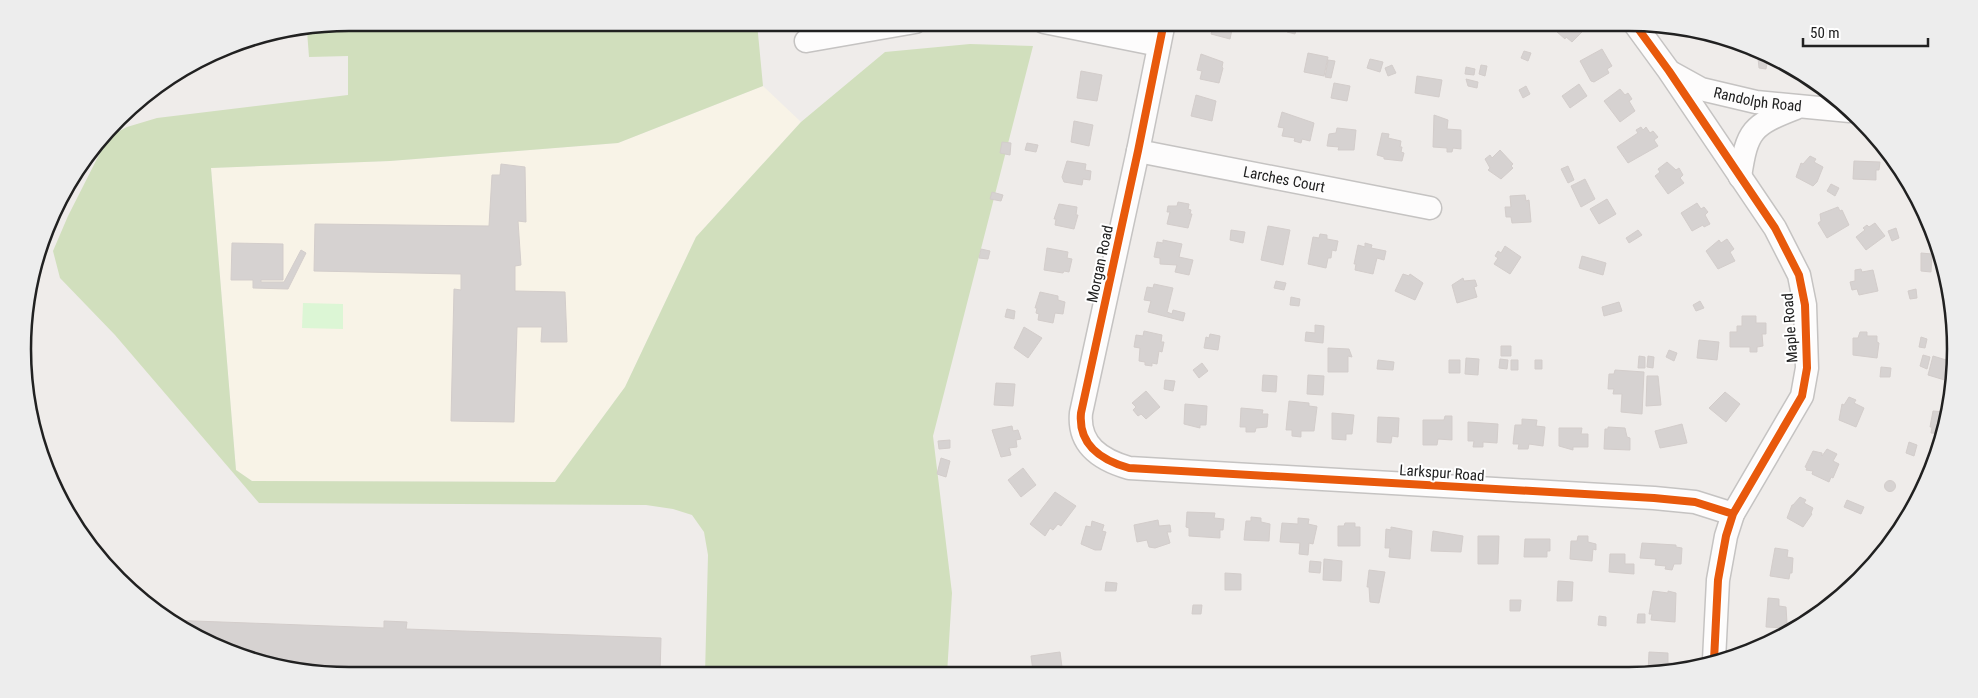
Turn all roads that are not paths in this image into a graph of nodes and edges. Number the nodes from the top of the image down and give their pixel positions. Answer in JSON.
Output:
{"nodes":[{"id":1,"x":863,"y":31,"type":"edge"},
{"id":2,"x":1089,"y":31,"type":"edge"},
{"id":3,"x":1162,"y":31,"type":"edge"},
{"id":4,"x":1640,"y":32,"type":"edge"},
{"id":5,"x":806,"y":41,"type":"dead end"},
{"id":6,"x":1159,"y":45,"type":"junction"},
{"id":7,"x":1669,"y":71,"type":"junction"},
{"id":8,"x":1799,"y":107,"type":"junction"},
{"id":9,"x":1839,"y":110,"type":"edge"},
{"id":10,"x":1138,"y":151,"type":"junction"},
{"id":11,"x":1740,"y":177,"type":"junction"},
{"id":12,"x":1430,"y":208,"type":"dead end"},
{"id":13,"x":1147,"y":469,"type":"joint"},
{"id":14,"x":1733,"y":514,"type":"junction"},
{"id":15,"x":1714,"y":655,"type":"edge"}],
"edges":[{"from":1,"to":5,"type":"street"},
{"from":2,"to":6,"type":"street"},
{"from":3,"to":6,"type":"street","name":"Morgan Road"},
{"from":4,"to":7,"type":"street","name":"Maple Road"},
{"from":6,"to":10,"type":"street","name":"Morgan Road"},
{"from":7,"to":8,"type":"street","name":"Randolph Road"},
{"from":7,"to":11,"type":"street","name":"Maple Road"},
{"from":8,"to":9,"type":"street","name":"Randolph Road"},
{"from":8,"to":11,"type":"street"},
{"from":10,"to":12,"type":"street","name":"Larches Court"},
{"from":10,"to":13,"type":"street","name":"Morgan Road"},
{"from":11,"to":14,"type":"street","name":"Maple Road"},
{"from":13,"to":14,"type":"street","name":"Larkspur Road"},
{"from":14,"to":15,"type":"street","name":"Maple Road"}]}
